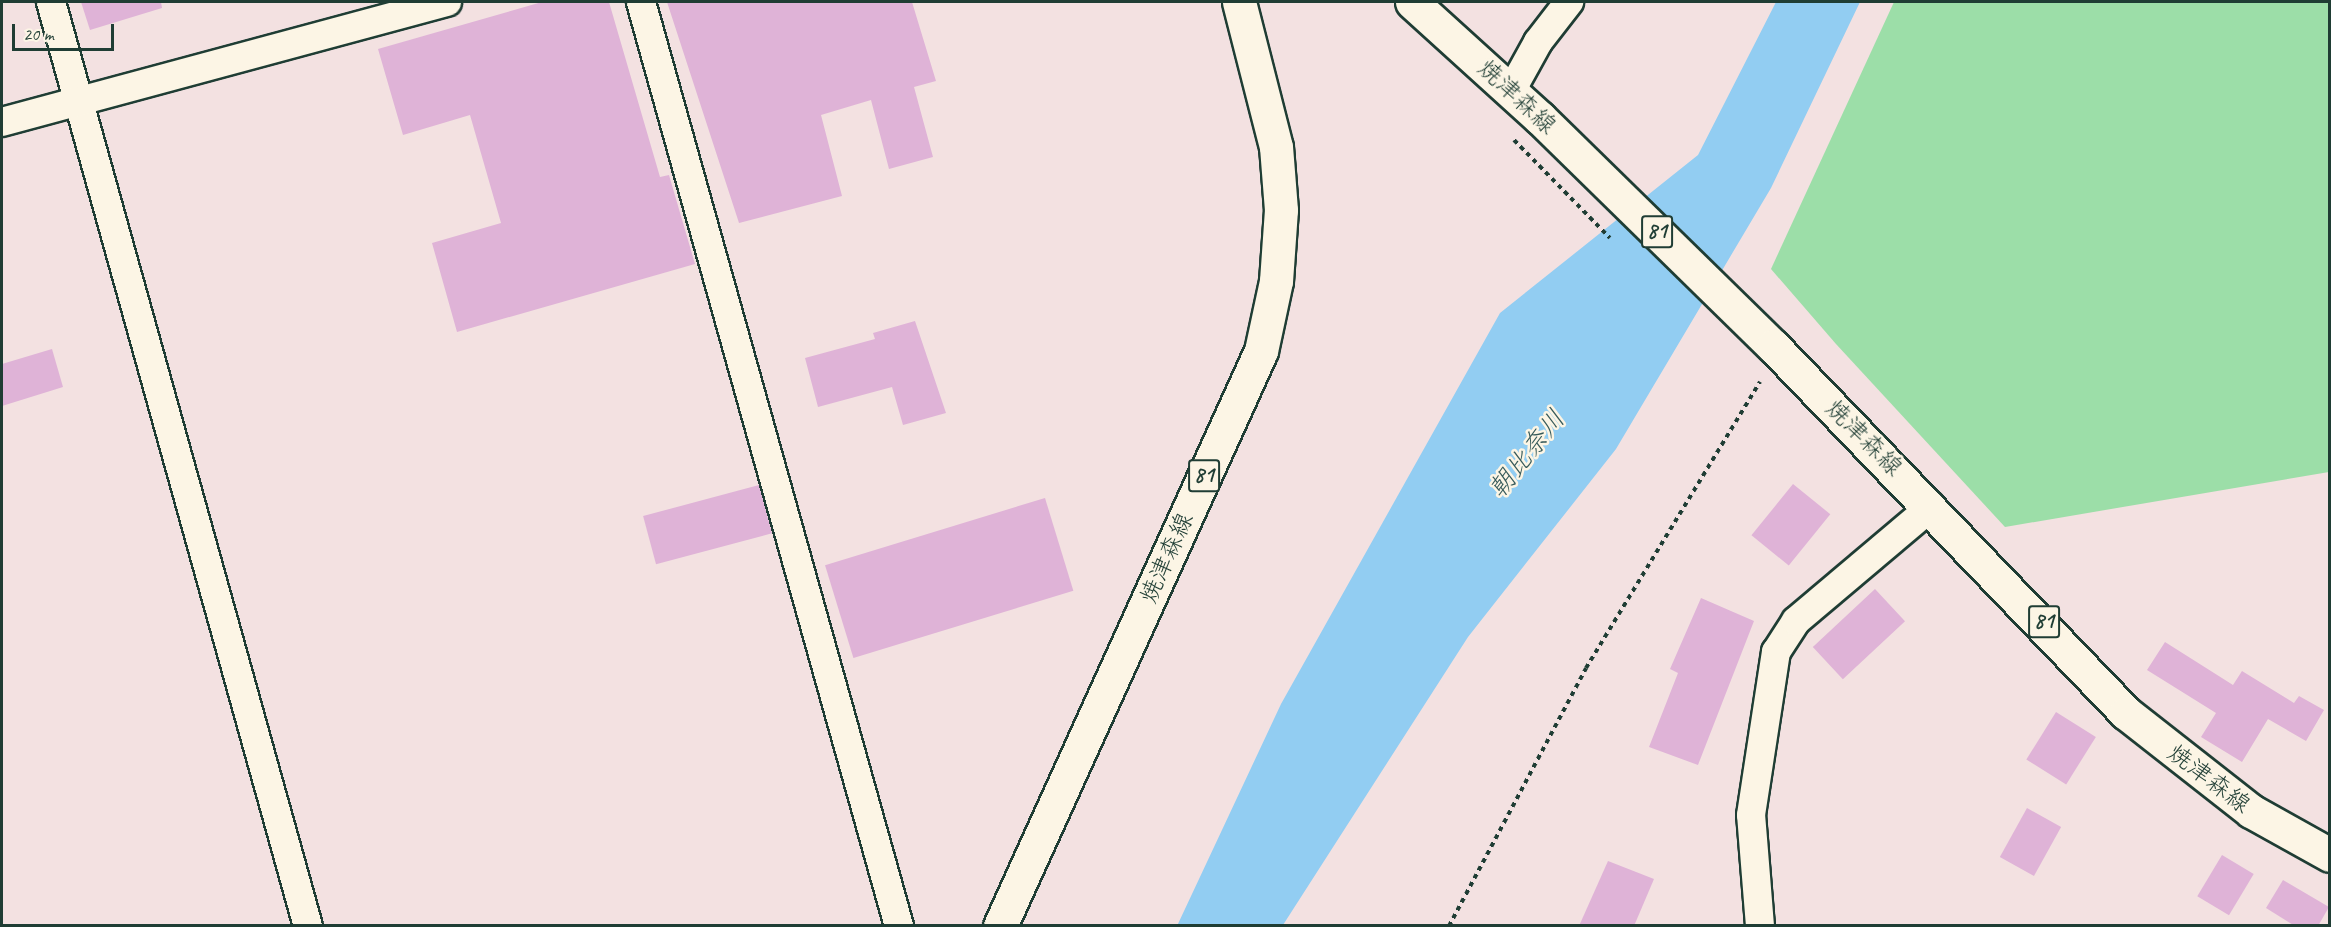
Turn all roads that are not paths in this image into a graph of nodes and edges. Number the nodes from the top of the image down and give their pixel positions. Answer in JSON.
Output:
{"nodes":[{"id":1,"x":51,"y":2,"type":"edge"},
{"id":2,"x":447,"y":2,"type":"edge"},
{"id":3,"x":641,"y":2,"type":"edge"},
{"id":4,"x":1239,"y":2,"type":"edge"},
{"id":5,"x":1412,"y":2,"type":"edge"},
{"id":6,"x":1569,"y":2,"type":"edge"},
{"id":7,"x":1511,"y":91,"type":"junction"},
{"id":8,"x":79,"y":99,"type":"junction"},
{"id":9,"x":2,"y":122,"type":"edge"},
{"id":10,"x":1931,"y":507,"type":"junction"},
{"id":11,"x":2330,"y":855,"type":"edge"},
{"id":12,"x":308,"y":926,"type":"edge"},
{"id":13,"x":900,"y":926,"type":"edge"},
{"id":14,"x":1000,"y":926,"type":"edge"},
{"id":15,"x":1760,"y":926,"type":"edge"}],
"edges":[{"from":1,"to":8,"type":"street"},
{"from":2,"to":8,"type":"street"},
{"from":3,"to":13,"type":"street"},
{"from":4,"to":14,"type":"main road","name":"焼津森線","number":"81"},
{"from":5,"to":7,"type":"main road","name":"焼津森線","number":"81"},
{"from":6,"to":7,"type":"street"},
{"from":7,"to":10,"type":"main road","name":"焼津森線","number":"81"},
{"from":8,"to":9,"type":"street"},
{"from":8,"to":12,"type":"street"},
{"from":10,"to":11,"type":"main road","name":"焼津森線","number":"81"},
{"from":10,"to":15,"type":"street"}]}
